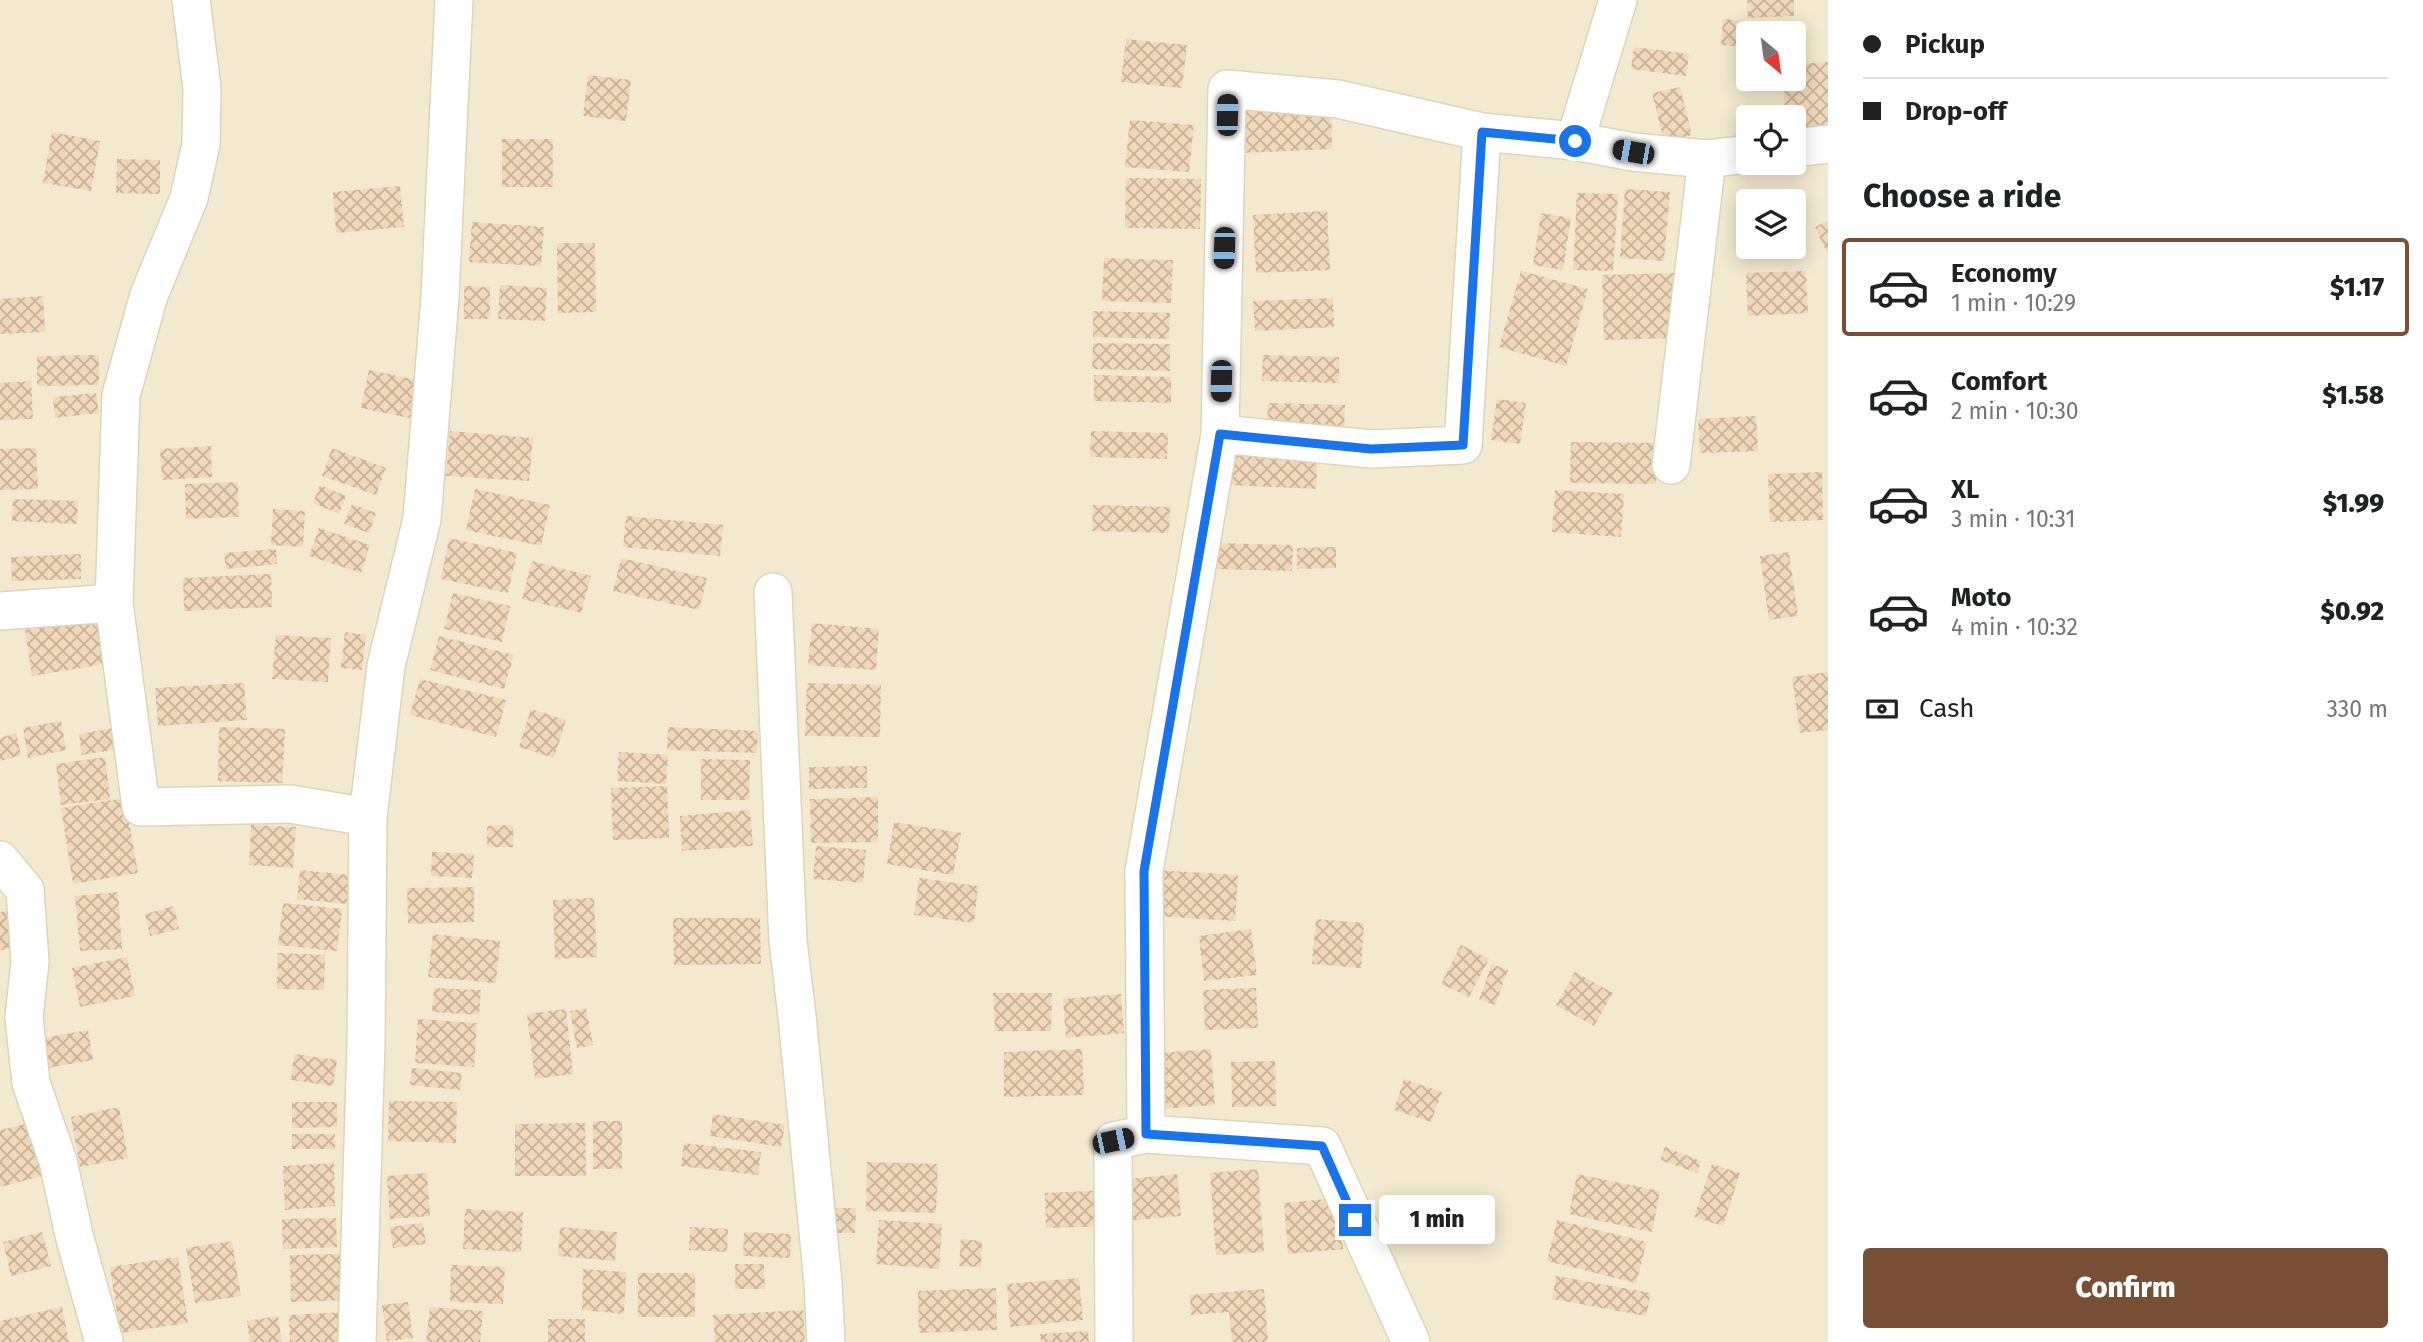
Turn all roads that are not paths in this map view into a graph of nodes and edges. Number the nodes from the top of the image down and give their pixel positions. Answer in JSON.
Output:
{"nodes":[{"id":1,"x":191,"y":0,"type":"edge"},
{"id":2,"x":454,"y":0,"type":"edge"},
{"id":3,"x":1618,"y":0,"type":"edge"},
{"id":4,"x":1482,"y":132,"type":"junction"},
{"id":5,"x":1575,"y":141,"type":"junction"},
{"id":6,"x":1828,"y":144,"type":"edge"},
{"id":7,"x":1806,"y":147,"type":"edge"},
{"id":8,"x":1736,"y":155,"type":"edge"},
{"id":9,"x":1707,"y":159,"type":"junction"},
{"id":10,"x":1220,"y":434,"type":"junction"},
{"id":11,"x":1671,"y":465,"type":"dead end"},
{"id":12,"x":773,"y":592,"type":"dead end"},
{"id":13,"x":114,"y":603,"type":"junction"},
{"id":14,"x":0,"y":611,"type":"edge"},
{"id":15,"x":368,"y":817,"type":"junction"},
{"id":16,"x":0,"y":860,"type":"edge"},
{"id":17,"x":1146,"y":1134,"type":"junction"},
{"id":18,"x":104,"y":1342,"type":"edge"},
{"id":19,"x":357,"y":1342,"type":"edge"},
{"id":20,"x":826,"y":1342,"type":"edge"},
{"id":21,"x":1114,"y":1342,"type":"edge"},
{"id":22,"x":1411,"y":1342,"type":"edge"}],
"edges":[{"from":1,"to":13,"type":"street"},
{"from":2,"to":15,"type":"street"},
{"from":3,"to":5,"type":"street"},
{"from":4,"to":5,"type":"street"},
{"from":4,"to":10,"type":"street"},
{"from":4,"to":10,"type":"street"},
{"from":5,"to":9,"type":"street"},
{"from":6,"to":7,"type":"street"},
{"from":8,"to":9,"type":"street"},
{"from":9,"to":11,"type":"street"},
{"from":10,"to":17,"type":"street"},
{"from":12,"to":20,"type":"street"},
{"from":13,"to":14,"type":"street"},
{"from":13,"to":15,"type":"street"},
{"from":15,"to":19,"type":"street"},
{"from":16,"to":18,"type":"street"},
{"from":17,"to":21,"type":"street"},
{"from":17,"to":22,"type":"street"}]}
